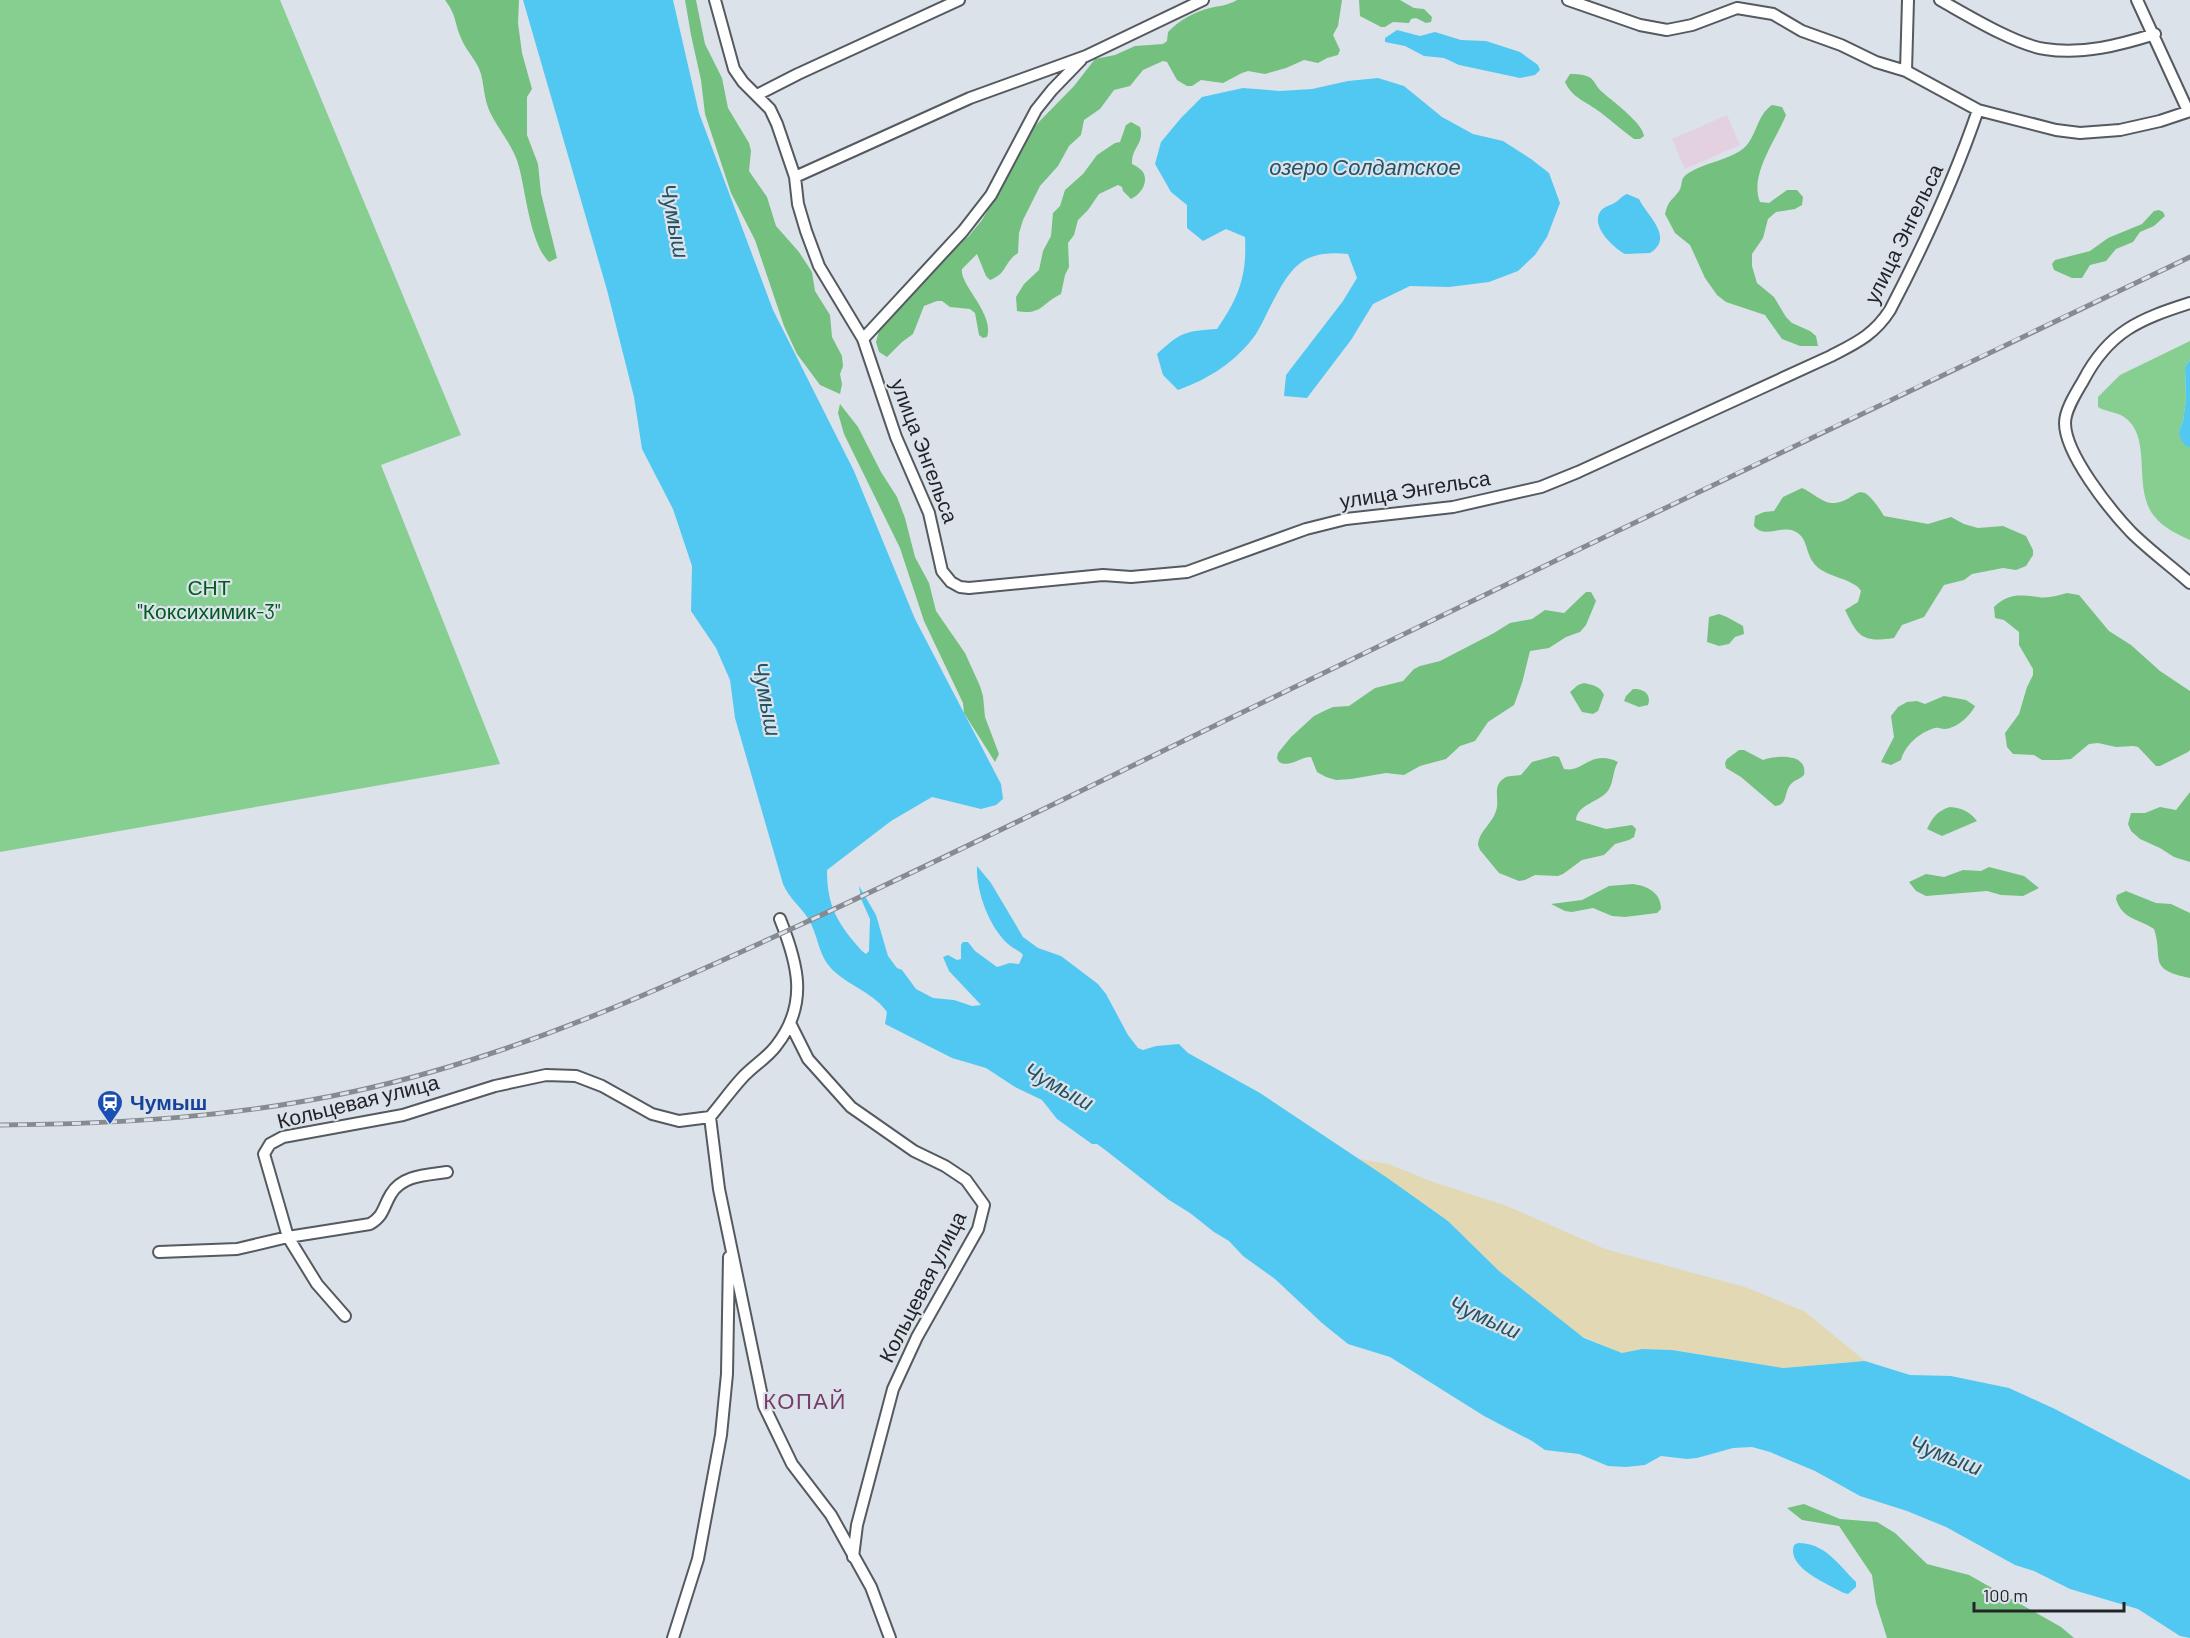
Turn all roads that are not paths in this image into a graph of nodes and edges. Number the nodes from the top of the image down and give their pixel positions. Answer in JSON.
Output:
{"nodes":[{"id":1,"x":715,"y":0,"type":"edge"},
{"id":2,"x":959,"y":0,"type":"edge"},
{"id":3,"x":1203,"y":0,"type":"edge"},
{"id":4,"x":1568,"y":0,"type":"edge"},
{"id":5,"x":1908,"y":0,"type":"edge"},
{"id":6,"x":1940,"y":0,"type":"edge"},
{"id":7,"x":2137,"y":0,"type":"edge"},
{"id":8,"x":2155,"y":34,"type":"junction"},
{"id":9,"x":1086,"y":56,"type":"junction"},
{"id":10,"x":1906,"y":71,"type":"junction"},
{"id":11,"x":757,"y":95,"type":"junction"},
{"id":12,"x":1978,"y":110,"type":"junction"},
{"id":13,"x":2189,"y":111,"type":"edge"},
{"id":14,"x":795,"y":177,"type":"junction"},
{"id":15,"x":2190,"y":303,"type":"edge"},
{"id":16,"x":863,"y":339,"type":"junction"},
{"id":17,"x":2190,"y":583,"type":"edge"},
{"id":18,"x":780,"y":920,"type":"dead end"},
{"id":19,"x":791,"y":1025,"type":"junction"},
{"id":20,"x":710,"y":1117,"type":"junction"},
{"id":21,"x":447,"y":1172,"type":"dead end"},
{"id":22,"x":288,"y":1237,"type":"junction"},
{"id":23,"x":729,"y":1237,"type":"junction"},
{"id":24,"x":159,"y":1252,"type":"dead end"},
{"id":25,"x":345,"y":1316,"type":"dead end"},
{"id":26,"x":853,"y":1557,"type":"junction"},
{"id":27,"x":673,"y":1638,"type":"edge"},
{"id":28,"x":890,"y":1638,"type":"edge"}],
"edges":[{"from":1,"to":11,"type":"street","name":"улица Энгельса"},
{"from":2,"to":11,"type":"street"},
{"from":3,"to":9,"type":"street"},
{"from":4,"to":10,"type":"street"},
{"from":5,"to":10,"type":"street"},
{"from":6,"to":8,"type":"street"},
{"from":7,"to":8,"type":"street"},
{"from":8,"to":13,"type":"street"},
{"from":9,"to":14,"type":"street"},
{"from":9,"to":16,"type":"street"},
{"from":10,"to":12,"type":"street"},
{"from":11,"to":14,"type":"street","name":"улица Энгельса"},
{"from":12,"to":13,"type":"street"},
{"from":12,"to":16,"type":"street","name":"улица Энгельса"},
{"from":14,"to":16,"type":"street","name":"улица Энгельса"},
{"from":15,"to":17,"type":"street"},
{"from":18,"to":19,"type":"street"},
{"from":19,"to":20,"type":"street"},
{"from":19,"to":26,"type":"street","name":"Кольцевая улица"},
{"from":20,"to":22,"type":"street","name":"Кольцевая улица"},
{"from":20,"to":23,"type":"street"},
{"from":21,"to":22,"type":"street"},
{"from":22,"to":24,"type":"street"},
{"from":22,"to":25,"type":"street","name":"Кольцевая улица"},
{"from":23,"to":26,"type":"street"},
{"from":23,"to":27,"type":"street"},
{"from":26,"to":28,"type":"street"}]}
